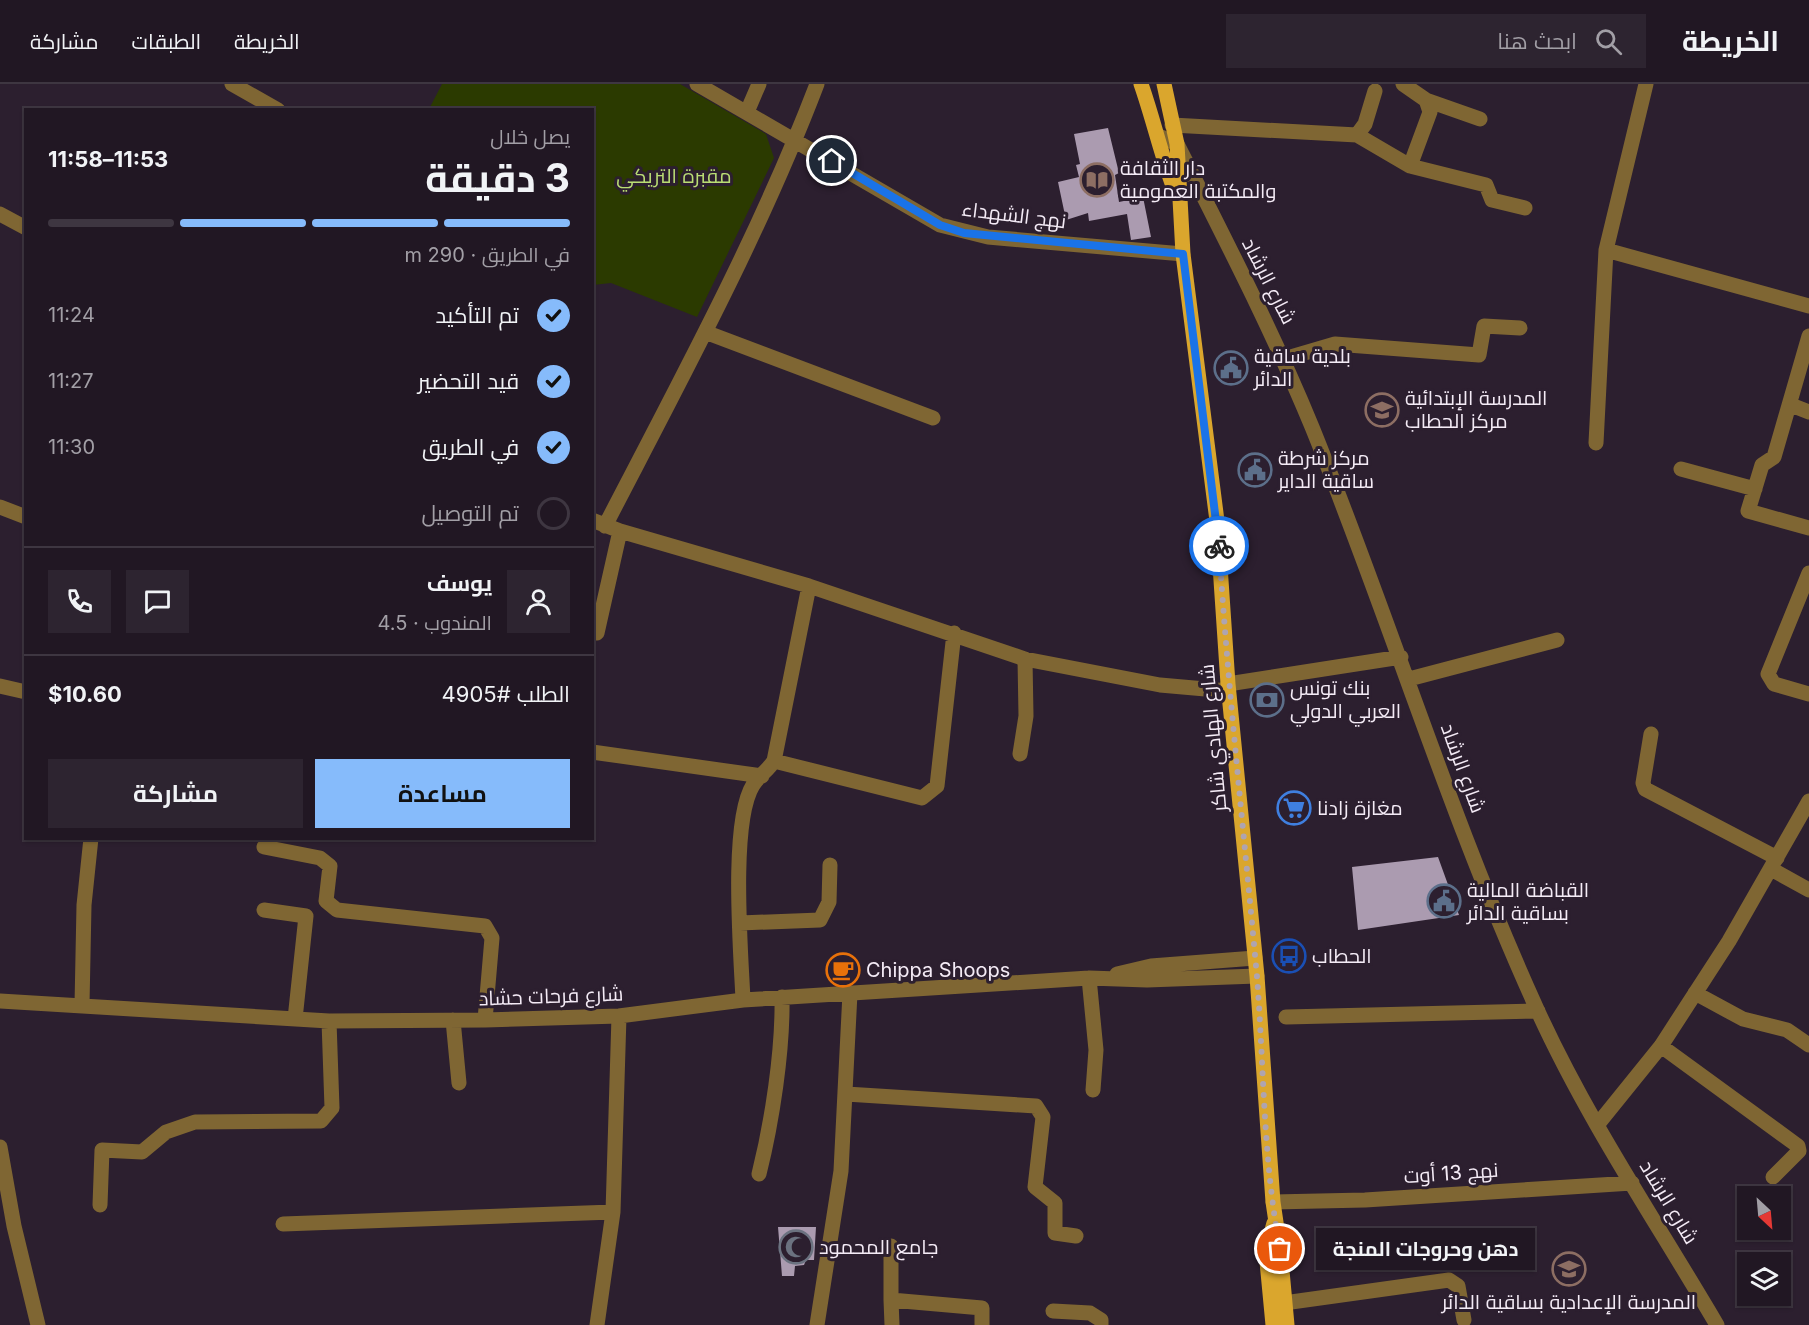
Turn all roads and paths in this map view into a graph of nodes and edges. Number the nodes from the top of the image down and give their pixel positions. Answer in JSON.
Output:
{"nodes":[{"id":1,"x":232,"y":84,"type":"edge"},
{"id":2,"x":698,"y":84,"type":"edge"},
{"id":3,"x":759,"y":84,"type":"edge"},
{"id":4,"x":817,"y":84,"type":"edge"},
{"id":5,"x":1141,"y":84,"type":"edge"},
{"id":6,"x":1164,"y":84,"type":"edge"},
{"id":7,"x":1403,"y":84,"type":"edge"},
{"id":8,"x":1646,"y":84,"type":"edge"},
{"id":9,"x":1375,"y":91,"type":"dead end"},
{"id":10,"x":1426,"y":99,"type":"junction"},
{"id":11,"x":274,"y":108,"type":"edge"},
{"id":12,"x":747,"y":112,"type":"junction"},
{"id":13,"x":1480,"y":119,"type":"dead end"},
{"id":14,"x":1172,"y":125,"type":"junction"},
{"id":15,"x":1357,"y":135,"type":"junction"},
{"id":16,"x":1159,"y":136,"type":"junction"},
{"id":17,"x":796,"y":139,"type":"junction"},
{"id":18,"x":1177,"y":144,"type":"junction"},
{"id":19,"x":1410,"y":166,"type":"junction"},
{"id":20,"x":1172,"y":168,"type":"junction"},
{"id":21,"x":1208,"y":205,"type":"junction"},
{"id":22,"x":1525,"y":208,"type":"dead end"},
{"id":23,"x":0,"y":214,"type":"edge"},
{"id":24,"x":24,"y":227,"type":"edge"},
{"id":25,"x":1606,"y":250,"type":"junction"},
{"id":26,"x":1183,"y":254,"type":"junction"},
{"id":27,"x":1809,"y":306,"type":"edge"},
{"id":28,"x":1520,"y":328,"type":"dead end"},
{"id":29,"x":705,"y":332,"type":"junction"},
{"id":30,"x":1809,"y":336,"type":"edge"},
{"id":31,"x":1284,"y":359,"type":"junction"},
{"id":32,"x":1791,"y":405,"type":"junction"},
{"id":33,"x":1809,"y":412,"type":"edge"},
{"id":34,"x":933,"y":418,"type":"dead end"},
{"id":35,"x":1596,"y":443,"type":"dead end"},
{"id":36,"x":1681,"y":469,"type":"dead end"},
{"id":37,"x":1755,"y":489,"type":"junction"},
{"id":38,"x":0,"y":507,"type":"edge"},
{"id":39,"x":24,"y":516,"type":"edge"},
{"id":40,"x":606,"y":526,"type":"edge"},
{"id":41,"x":1809,"y":528,"type":"edge"},
{"id":42,"x":1809,"y":573,"type":"edge"},
{"id":43,"x":809,"y":586,"type":"junction"},
{"id":44,"x":597,"y":633,"type":"dead end"},
{"id":45,"x":954,"y":633,"type":"junction"},
{"id":46,"x":1557,"y":640,"type":"dead end"},
{"id":47,"x":1401,"y":657,"type":"junction"},
{"id":48,"x":1025,"y":659,"type":"junction"},
{"id":49,"x":1409,"y":679,"type":"junction"},
{"id":50,"x":0,"y":687,"type":"edge"},
{"id":51,"x":1228,"y":687,"type":"junction"},
{"id":52,"x":24,"y":692,"type":"edge"},
{"id":53,"x":1809,"y":694,"type":"edge"},
{"id":54,"x":1651,"y":734,"type":"dead end"},
{"id":55,"x":594,"y":752,"type":"edge"},
{"id":56,"x":1020,"y":754,"type":"dead end"},
{"id":57,"x":774,"y":760,"type":"junction"},
{"id":58,"x":762,"y":776,"type":"junction"},
{"id":59,"x":1809,"y":801,"type":"edge"},
{"id":60,"x":91,"y":840,"type":"edge"},
{"id":61,"x":264,"y":847,"type":"dead end"},
{"id":62,"x":1774,"y":863,"type":"junction"},
{"id":63,"x":830,"y":865,"type":"dead end"},
{"id":64,"x":1809,"y":890,"type":"edge"},
{"id":65,"x":264,"y":910,"type":"dead end"},
{"id":66,"x":740,"y":923,"type":"junction"},
{"id":67,"x":1255,"y":958,"type":"junction"},
{"id":68,"x":1257,"y":976,"type":"junction"},
{"id":69,"x":1096,"y":977,"type":"junction"},
{"id":70,"x":850,"y":993,"type":"junction"},
{"id":71,"x":1695,"y":993,"type":"junction"},
{"id":72,"x":782,"y":997,"type":"junction"},
{"id":73,"x":742,"y":1000,"type":"junction"},
{"id":74,"x":0,"y":1001,"type":"edge"},
{"id":75,"x":82,"y":1005,"type":"junction"},
{"id":76,"x":1538,"y":1011,"type":"junction"},
{"id":77,"x":619,"y":1016,"type":"junction"},
{"id":78,"x":1286,"y":1017,"type":"dead end"},
{"id":79,"x":295,"y":1019,"type":"junction"},
{"id":80,"x":453,"y":1020,"type":"junction"},
{"id":81,"x":485,"y":1020,"type":"junction"},
{"id":82,"x":329,"y":1021,"type":"junction"},
{"id":83,"x":1809,"y":1045,"type":"edge"},
{"id":84,"x":1661,"y":1046,"type":"junction"},
{"id":85,"x":459,"y":1083,"type":"dead end"},
{"id":86,"x":1093,"y":1090,"type":"dead end"},
{"id":87,"x":846,"y":1094,"type":"junction"},
{"id":88,"x":1598,"y":1124,"type":"junction"},
{"id":89,"x":0,"y":1147,"type":"edge"},
{"id":90,"x":759,"y":1174,"type":"dead end"},
{"id":91,"x":1773,"y":1177,"type":"dead end"},
{"id":92,"x":1632,"y":1183,"type":"junction"},
{"id":93,"x":1273,"y":1202,"type":"junction"},
{"id":94,"x":100,"y":1205,"type":"dead end"},
{"id":95,"x":613,"y":1212,"type":"junction"},
{"id":96,"x":1275,"y":1221,"type":"junction"},
{"id":97,"x":283,"y":1224,"type":"dead end"},
{"id":98,"x":1076,"y":1236,"type":"dead end"},
{"id":99,"x":891,"y":1246,"type":"dead end"},
{"id":100,"x":891,"y":1300,"type":"junction"},
{"id":101,"x":1284,"y":1302,"type":"junction"},
{"id":102,"x":1053,"y":1311,"type":"dead end"},
{"id":103,"x":1464,"y":1320,"type":"dead end"},
{"id":104,"x":38,"y":1325,"type":"edge"},
{"id":105,"x":597,"y":1325,"type":"edge"},
{"id":106,"x":817,"y":1325,"type":"edge"},
{"id":107,"x":892,"y":1325,"type":"edge"},
{"id":108,"x":982,"y":1325,"type":"edge"},
{"id":109,"x":1101,"y":1325,"type":"edge"},
{"id":110,"x":1273,"y":1325,"type":"edge"},
{"id":111,"x":1287,"y":1325,"type":"edge"},
{"id":112,"x":1717,"y":1325,"type":"edge"}],
"edges":[{"from":1,"to":11,"type":"street"},
{"from":2,"to":12,"type":"street","name":"نهج الشهداء"},
{"from":3,"to":12,"type":"street"},
{"from":4,"to":17,"type":"street"},
{"from":5,"to":16,"type":"main road"},
{"from":6,"to":14,"type":"main road"},
{"from":7,"to":10,"type":"street"},
{"from":8,"to":25,"type":"street"},
{"from":9,"to":15,"type":"street"},
{"from":10,"to":13,"type":"street"},
{"from":10,"to":19,"type":"street"},
{"from":12,"to":17,"type":"street","name":"نهج الشهداء"},
{"from":14,"to":15,"type":"street"},
{"from":14,"to":18,"type":"main road"},
{"from":15,"to":19,"type":"street"},
{"from":16,"to":18,"type":"street"},
{"from":16,"to":20,"type":"main road"},
{"from":17,"to":26,"type":"street","name":"نهج الشهداء"},
{"from":17,"to":29,"type":"street"},
{"from":18,"to":20,"type":"main road"},
{"from":18,"to":21,"type":"street","name":"شارع الرشاد"},
{"from":19,"to":22,"type":"street"},
{"from":20,"to":21,"type":"street","name":"شارع الرشاد"},
{"from":20,"to":26,"type":"main road","name":"شارع الهادي شاكر"},
{"from":21,"to":31,"type":"street","name":"شارع الرشاد"},
{"from":23,"to":24,"type":"street"},
{"from":25,"to":27,"type":"street"},
{"from":25,"to":35,"type":"street"},
{"from":26,"to":51,"type":"main road","name":"شارع الهادي شاكر"},
{"from":28,"to":31,"type":"street"},
{"from":29,"to":34,"type":"street"},
{"from":29,"to":40,"type":"street"},
{"from":30,"to":32,"type":"street"},
{"from":31,"to":47,"type":"street","name":"شارع الرشاد"},
{"from":32,"to":33,"type":"street"},
{"from":32,"to":37,"type":"street"},
{"from":36,"to":37,"type":"street"},
{"from":37,"to":41,"type":"street"},
{"from":38,"to":39,"type":"street"},
{"from":40,"to":43,"type":"street"},
{"from":40,"to":44,"type":"street"},
{"from":42,"to":53,"type":"street"},
{"from":43,"to":45,"type":"street"},
{"from":43,"to":57,"type":"street"},
{"from":45,"to":48,"type":"street"},
{"from":45,"to":57,"type":"street"},
{"from":46,"to":49,"type":"street"},
{"from":47,"to":49,"type":"street","name":"شارع الرشاد"},
{"from":47,"to":51,"type":"street"},
{"from":48,"to":51,"type":"street"},
{"from":48,"to":56,"type":"street"},
{"from":49,"to":76,"type":"street","name":"شارع الرشاد"},
{"from":50,"to":52,"type":"street"},
{"from":51,"to":67,"type":"main road","name":"شارع الهادي شاكر"},
{"from":54,"to":62,"type":"street"},
{"from":55,"to":58,"type":"street"},
{"from":57,"to":58,"type":"street"},
{"from":58,"to":66,"type":"street"},
{"from":59,"to":62,"type":"street"},
{"from":60,"to":75,"type":"street"},
{"from":61,"to":81,"type":"street"},
{"from":62,"to":64,"type":"street"},
{"from":62,"to":71,"type":"street"},
{"from":63,"to":66,"type":"street"},
{"from":65,"to":79,"type":"street"},
{"from":66,"to":73,"type":"street"},
{"from":67,"to":68,"type":"main road","name":"شارع الهادي شاكر"},
{"from":67,"to":69,"type":"street","name":"شارع فرحات حشاد"},
{"from":68,"to":69,"type":"street","name":"شارع فرحات حشاد"},
{"from":68,"to":93,"type":"main road","name":"شارع الهادي شاكر"},
{"from":69,"to":70,"type":"street","name":"شارع فرحات حشاد"},
{"from":69,"to":86,"type":"street"},
{"from":70,"to":72,"type":"street","name":"شارع فرحات حشاد"},
{"from":70,"to":87,"type":"street"},
{"from":71,"to":83,"type":"street"},
{"from":71,"to":84,"type":"street"},
{"from":72,"to":73,"type":"street","name":"شارع فرحات حشاد"},
{"from":72,"to":90,"type":"street"},
{"from":73,"to":77,"type":"street","name":"شارع فرحات حشاد"},
{"from":74,"to":75,"type":"street","name":"شارع فرحات حشاد"},
{"from":75,"to":79,"type":"street","name":"شارع فرحات حشاد"},
{"from":76,"to":78,"type":"street"},
{"from":76,"to":88,"type":"street","name":"شارع الرشاد"},
{"from":77,"to":81,"type":"street","name":"شارع فرحات حشاد"},
{"from":77,"to":95,"type":"street"},
{"from":79,"to":82,"type":"street","name":"شارع فرحات حشاد"},
{"from":80,"to":81,"type":"street","name":"شارع فرحات حشاد"},
{"from":80,"to":82,"type":"street","name":"شارع فرحات حشاد"},
{"from":80,"to":85,"type":"street"},
{"from":82,"to":94,"type":"street"},
{"from":84,"to":88,"type":"street"},
{"from":84,"to":91,"type":"street"},
{"from":87,"to":98,"type":"street"},
{"from":87,"to":106,"type":"street"},
{"from":88,"to":92,"type":"street","name":"شارع الرشاد"},
{"from":89,"to":104,"type":"street"},
{"from":92,"to":93,"type":"street","name":"نهج 13 أوت"},
{"from":92,"to":112,"type":"street","name":"شارع الرشاد"},
{"from":93,"to":96,"type":"main road","name":"شارع الهادي شاكر"},
{"from":95,"to":97,"type":"street"},
{"from":95,"to":105,"type":"street"},
{"from":96,"to":101,"type":"main road","name":"شارع الهادي شاكر"},
{"from":96,"to":110,"type":"main road","name":"شارع الهادي شاكر"},
{"from":99,"to":100,"type":"street"},
{"from":100,"to":107,"type":"street"},
{"from":100,"to":108,"type":"street"},
{"from":101,"to":103,"type":"street"},
{"from":101,"to":111,"type":"main road","name":"شارع الهادي شاكر"},
{"from":102,"to":109,"type":"street"}]}
